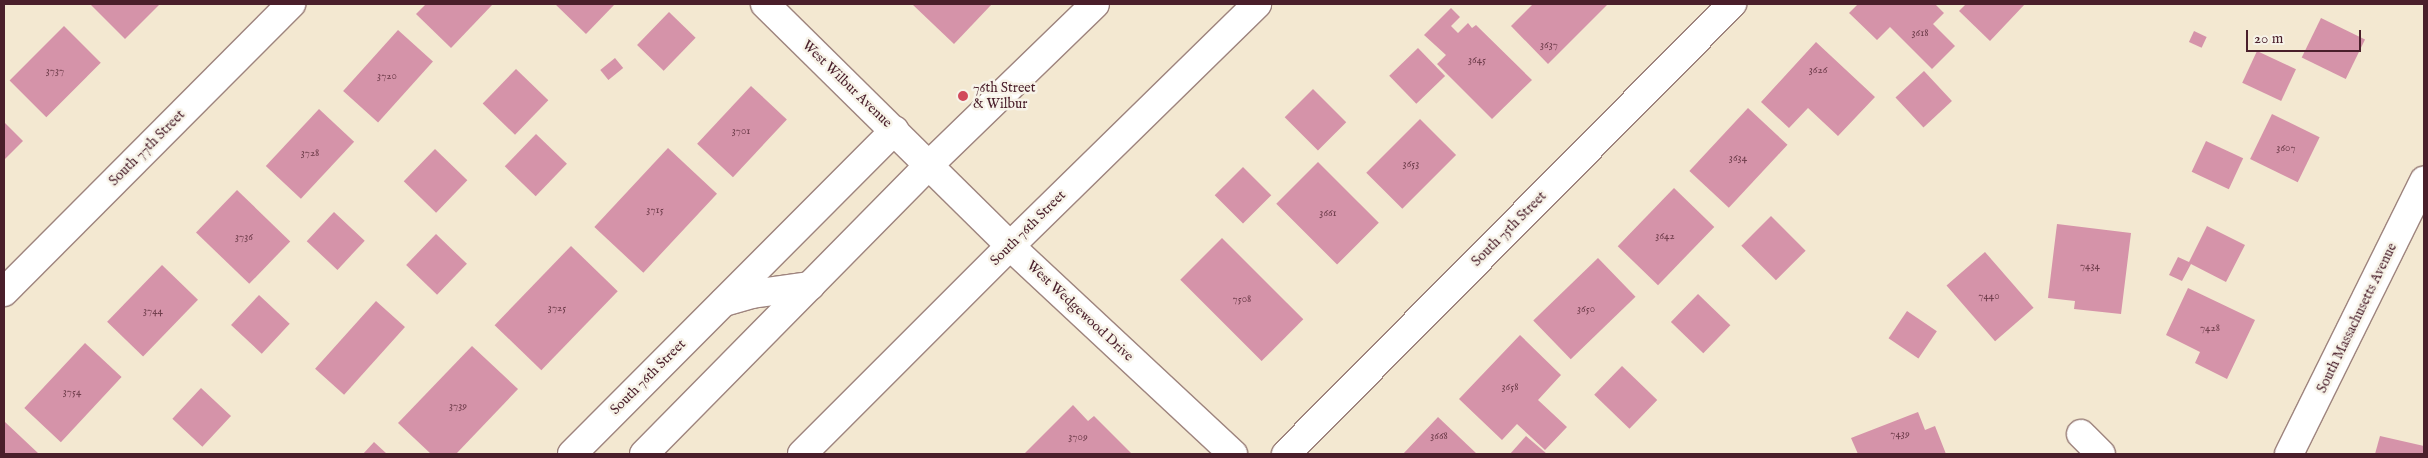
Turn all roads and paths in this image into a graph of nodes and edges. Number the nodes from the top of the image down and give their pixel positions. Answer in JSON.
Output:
{"nodes":[{"id":1,"x":291,"y":4,"type":"edge"},
{"id":2,"x":765,"y":4,"type":"edge"},
{"id":3,"x":1095,"y":4,"type":"edge"},
{"id":4,"x":1257,"y":4,"type":"edge"},
{"id":5,"x":1732,"y":4,"type":"edge"},
{"id":6,"x":895,"y":130,"type":"junction"},
{"id":7,"x":929,"y":165,"type":"junction"},
{"id":8,"x":2424,"y":181,"type":"edge"},
{"id":9,"x":1010,"y":246,"type":"junction"},
{"id":10,"x":810,"y":286,"type":"junction"},
{"id":11,"x":4,"y":292,"type":"edge"},
{"id":12,"x":724,"y":302,"type":"junction"},
{"id":13,"x":2081,"y":434,"type":"dead end"},
{"id":14,"x":572,"y":454,"type":"edge"},
{"id":15,"x":644,"y":454,"type":"edge"},
{"id":16,"x":802,"y":454,"type":"edge"},
{"id":17,"x":1233,"y":454,"type":"edge"},
{"id":18,"x":1286,"y":454,"type":"edge"},
{"id":19,"x":2101,"y":454,"type":"edge"},
{"id":20,"x":2289,"y":454,"type":"edge"}],
"edges":[{"from":1,"to":11,"type":"street","name":"South 77th Street"},
{"from":2,"to":6,"type":"street","name":"West Wilbur Avenue"},
{"from":3,"to":7,"type":"street"},
{"from":4,"to":9,"type":"street","name":"South 76th Street"},
{"from":5,"to":18,"type":"street","name":"South 75th Street"},
{"from":6,"to":7,"type":"street","name":"West Wilbur Avenue"},
{"from":6,"to":12,"type":"street","name":"South 76th Street"},
{"from":7,"to":9,"type":"street","name":"West Wedgewood Drive"},
{"from":7,"to":10,"type":"street"},
{"from":8,"to":20,"type":"street","name":"South Massachusetts Avenue"},
{"from":9,"to":16,"type":"street","name":"South 76th Street"},
{"from":9,"to":17,"type":"street","name":"West Wedgewood Drive"},
{"from":10,"to":12,"type":"street"},
{"from":10,"to":15,"type":"street"},
{"from":12,"to":14,"type":"street","name":"South 76th Street"},
{"from":13,"to":19,"type":"street"}]}
